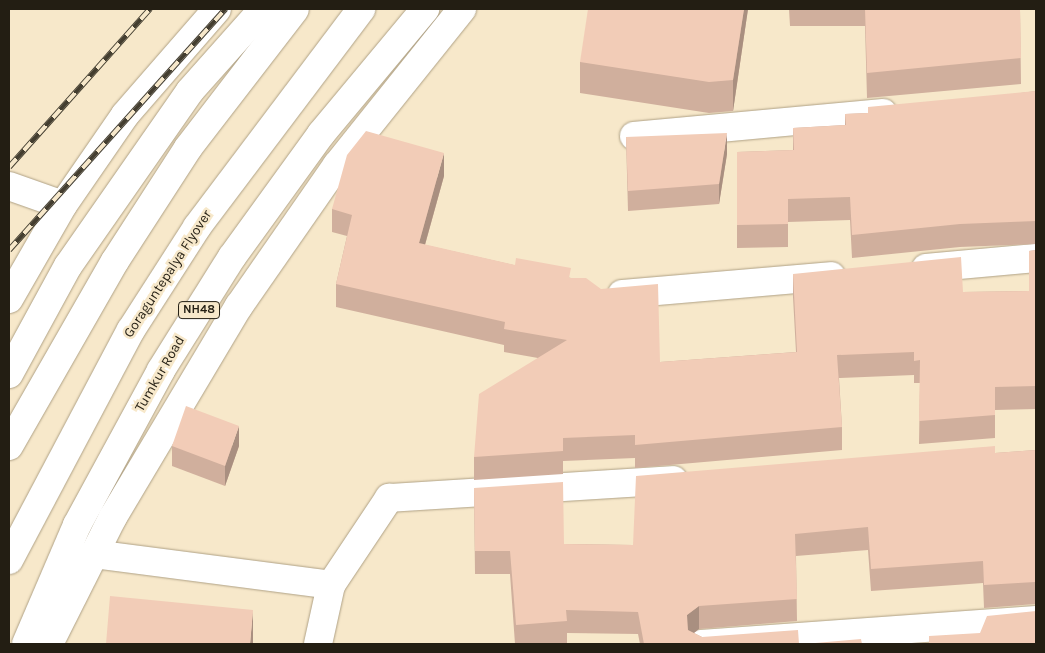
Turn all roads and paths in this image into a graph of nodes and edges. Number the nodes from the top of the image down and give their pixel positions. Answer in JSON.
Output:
{"nodes":[{"id":1,"x":217,"y":9,"type":"edge"},
{"id":2,"x":263,"y":9,"type":"edge"},
{"id":3,"x":295,"y":9,"type":"edge"},
{"id":4,"x":361,"y":9,"type":"edge"},
{"id":5,"x":425,"y":9,"type":"edge"},
{"id":6,"x":462,"y":9,"type":"edge"},
{"id":7,"x":909,"y":110,"type":"edge"},
{"id":8,"x":634,"y":136,"type":"edge"},
{"id":9,"x":9,"y":186,"type":"edge"},
{"id":10,"x":63,"y":205,"type":"junction"},
{"id":11,"x":1036,"y":258,"type":"edge"},
{"id":12,"x":898,"y":270,"type":"edge"},
{"id":13,"x":858,"y":274,"type":"edge"},
{"id":14,"x":600,"y":296,"type":"edge"},
{"id":15,"x":9,"y":299,"type":"edge"},
{"id":16,"x":9,"y":374,"type":"edge"},
{"id":17,"x":9,"y":446,"type":"edge"},
{"id":18,"x":700,"y":478,"type":"edge"},
{"id":19,"x":93,"y":554,"type":"junction"},
{"id":20,"x":9,"y":560,"type":"edge"},
{"id":21,"x":331,"y":585,"type":"junction"},
{"id":22,"x":1036,"y":620,"type":"edge"},
{"id":23,"x":26,"y":644,"type":"edge"},
{"id":24,"x":50,"y":644,"type":"edge"},
{"id":25,"x":318,"y":644,"type":"edge"},
{"id":26,"x":701,"y":644,"type":"edge"}],
"edges":[{"from":1,"to":10,"type":"main road"},
{"from":2,"to":16,"type":"main road"},
{"from":3,"to":17,"type":"main road"},
{"from":4,"to":20,"type":"main road","name":"Goraguntepalya Flyover"},
{"from":5,"to":23,"type":"main road","name":"Tumkur Road","number":"NH48"},
{"from":6,"to":19,"type":"main road"},
{"from":7,"to":8,"type":"main road"},
{"from":9,"to":10,"type":"main road"},
{"from":10,"to":15,"type":"main road"},
{"from":11,"to":12,"type":"main road"},
{"from":13,"to":14,"type":"main road"},
{"from":18,"to":21,"type":"main road"},
{"from":19,"to":21,"type":"main road"},
{"from":19,"to":24,"type":"main road"},
{"from":21,"to":25,"type":"main road"},
{"from":22,"to":26,"type":"main road"}]}
